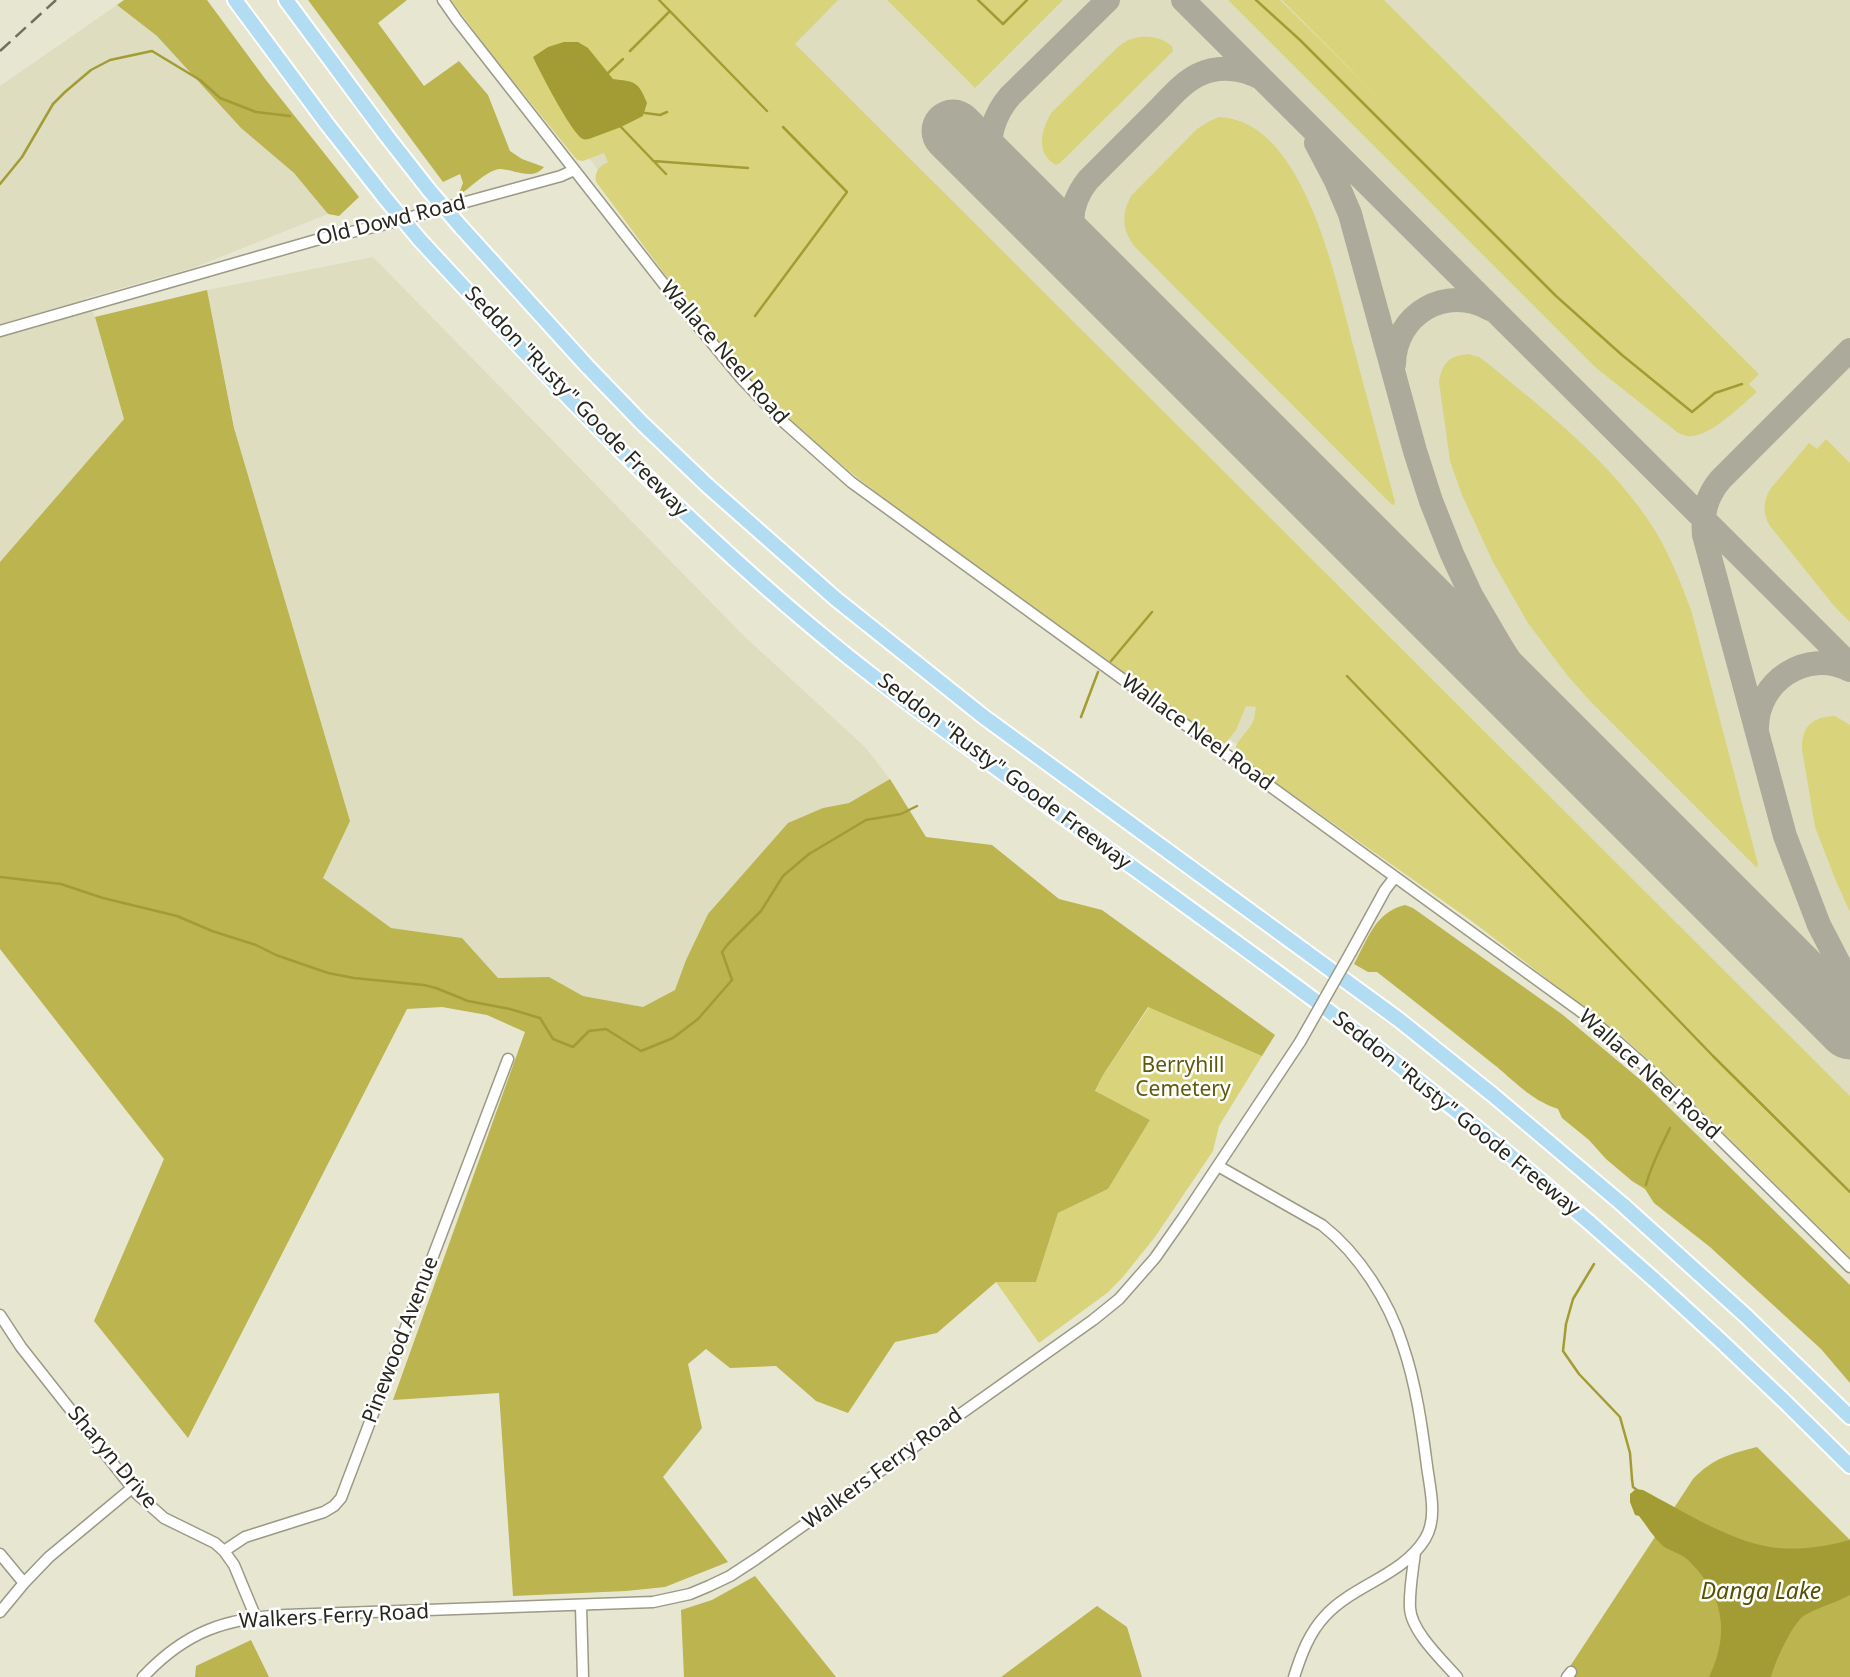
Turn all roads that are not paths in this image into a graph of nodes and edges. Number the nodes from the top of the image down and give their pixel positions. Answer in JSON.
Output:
{"nodes":[{"id":1,"x":235,"y":0,"type":"edge"},
{"id":2,"x":286,"y":0,"type":"edge"},
{"id":3,"x":443,"y":0,"type":"edge"},
{"id":4,"x":575,"y":170,"type":"junction"},
{"id":5,"x":0,"y":331,"type":"edge"},
{"id":6,"x":1395,"y":877,"type":"junction"},
{"id":7,"x":509,"y":1059,"type":"dead end"},
{"id":8,"x":1218,"y":1166,"type":"junction"},
{"id":9,"x":1850,"y":1267,"type":"edge"},
{"id":10,"x":0,"y":1315,"type":"edge"},
{"id":11,"x":1850,"y":1417,"type":"edge"},
{"id":12,"x":1850,"y":1465,"type":"edge"},
{"id":13,"x":132,"y":1488,"type":"junction"},
{"id":14,"x":224,"y":1551,"type":"junction"},
{"id":15,"x":1415,"y":1552,"type":"junction"},
{"id":16,"x":0,"y":1554,"type":"edge"},
{"id":17,"x":24,"y":1583,"type":"junction"},
{"id":18,"x":581,"y":1606,"type":"junction"},
{"id":19,"x":0,"y":1612,"type":"edge"},
{"id":20,"x":256,"y":1618,"type":"junction"},
{"id":21,"x":143,"y":1677,"type":"edge"},
{"id":22,"x":583,"y":1677,"type":"edge"},
{"id":23,"x":1294,"y":1677,"type":"edge"},
{"id":24,"x":1457,"y":1677,"type":"edge"}],
"edges":[{"from":1,"to":12,"type":"highway","name":"Seddon \"Rusty\" Goode Freeway","bridge":true},
{"from":2,"to":11,"type":"highway","name":"Seddon \"Rusty\" Goode Freeway","bridge":true},
{"from":3,"to":4,"type":"street"},
{"from":4,"to":5,"type":"street","name":"Old Dowd Road"},
{"from":4,"to":6,"type":"street","name":"Wallace Neel Road"},
{"from":6,"to":8,"type":"street","name":"Walkers Ferry Road","bridge":true},
{"from":6,"to":9,"type":"street","name":"Wallace Neel Road"},
{"from":7,"to":14,"type":"street","name":"Pinewood Avenue"},
{"from":8,"to":15,"type":"street"},
{"from":8,"to":18,"type":"street","name":"Walkers Ferry Road"},
{"from":10,"to":13,"type":"street","name":"Sharyn Drive"},
{"from":13,"to":14,"type":"street","name":"Sharyn Drive"},
{"from":13,"to":17,"type":"street"},
{"from":14,"to":20,"type":"street","name":"Sharyn Drive"},
{"from":15,"to":23,"type":"street"},
{"from":15,"to":24,"type":"street"},
{"from":16,"to":17,"type":"street"},
{"from":17,"to":19,"type":"street"},
{"from":18,"to":20,"type":"street","name":"Walkers Ferry Road"},
{"from":18,"to":22,"type":"street"},
{"from":20,"to":21,"type":"street","name":"Walkers Ferry Road"}]}
